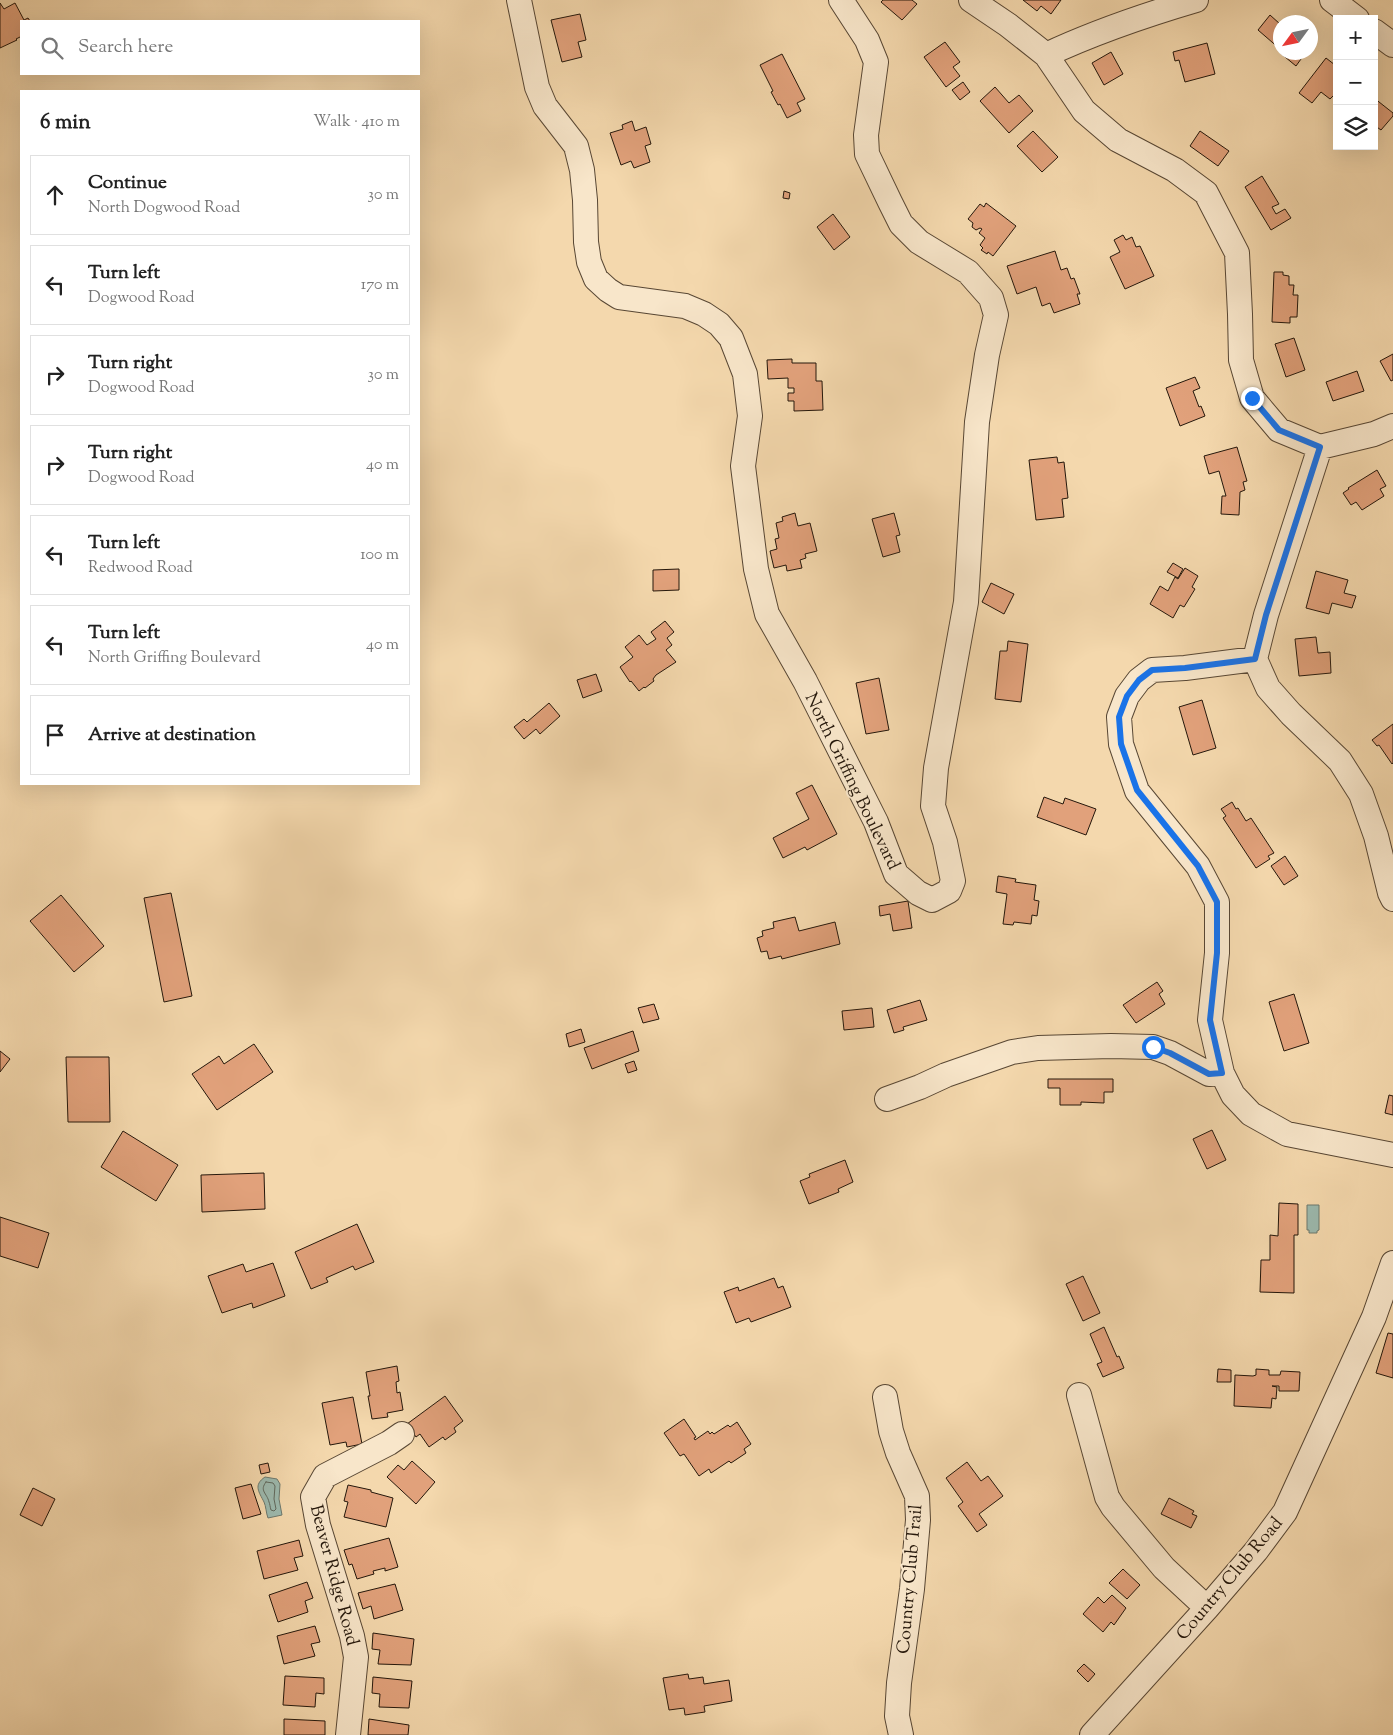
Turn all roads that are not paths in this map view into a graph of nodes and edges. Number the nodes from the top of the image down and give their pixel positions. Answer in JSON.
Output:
{"nodes":[{"id":1,"x":519,"y":0,"type":"edge"},
{"id":2,"x":841,"y":0,"type":"edge"},
{"id":3,"x":971,"y":0,"type":"edge"},
{"id":4,"x":1196,"y":0,"type":"edge"},
{"id":5,"x":1332,"y":0,"type":"edge"},
{"id":6,"x":1352,"y":15,"type":"edge"},
{"id":7,"x":1378,"y":34,"type":"edge"},
{"id":8,"x":1393,"y":45,"type":"edge"},
{"id":9,"x":1046,"y":54,"type":"junction"},
{"id":10,"x":1393,"y":426,"type":"edge"},
{"id":11,"x":1320,"y":447,"type":"junction"},
{"id":12,"x":1255,"y":659,"type":"junction"},
{"id":13,"x":1393,"y":899,"type":"edge"},
{"id":14,"x":1222,"y":1073,"type":"junction"},
{"id":15,"x":887,"y":1099,"type":"dead end"},
{"id":16,"x":1393,"y":1156,"type":"edge"},
{"id":17,"x":1393,"y":1262,"type":"edge"},
{"id":18,"x":1079,"y":1395,"type":"dead end"},
{"id":19,"x":885,"y":1397,"type":"dead end"},
{"id":20,"x":402,"y":1434,"type":"dead end"},
{"id":21,"x":1207,"y":1608,"type":"junction"},
{"id":22,"x":348,"y":1735,"type":"edge"},
{"id":23,"x":902,"y":1735,"type":"edge"},
{"id":24,"x":1092,"y":1735,"type":"edge"}],
"edges":[{"from":1,"to":2,"type":"street","name":"North Griffing Boulevard"},
{"from":3,"to":9,"type":"street"},
{"from":4,"to":9,"type":"street"},
{"from":5,"to":6,"type":"street"},
{"from":7,"to":8,"type":"street"},
{"from":9,"to":11,"type":"street"},
{"from":10,"to":11,"type":"street"},
{"from":11,"to":12,"type":"street"},
{"from":12,"to":13,"type":"street"},
{"from":12,"to":14,"type":"street"},
{"from":14,"to":15,"type":"street"},
{"from":14,"to":16,"type":"street"},
{"from":17,"to":21,"type":"street","name":"Country Club Road"},
{"from":18,"to":21,"type":"street"},
{"from":19,"to":23,"type":"street","name":"Country Club Trail"},
{"from":20,"to":22,"type":"street","name":"Beaver Ridge Road"},
{"from":21,"to":24,"type":"street","name":"Country Club Road"}]}
